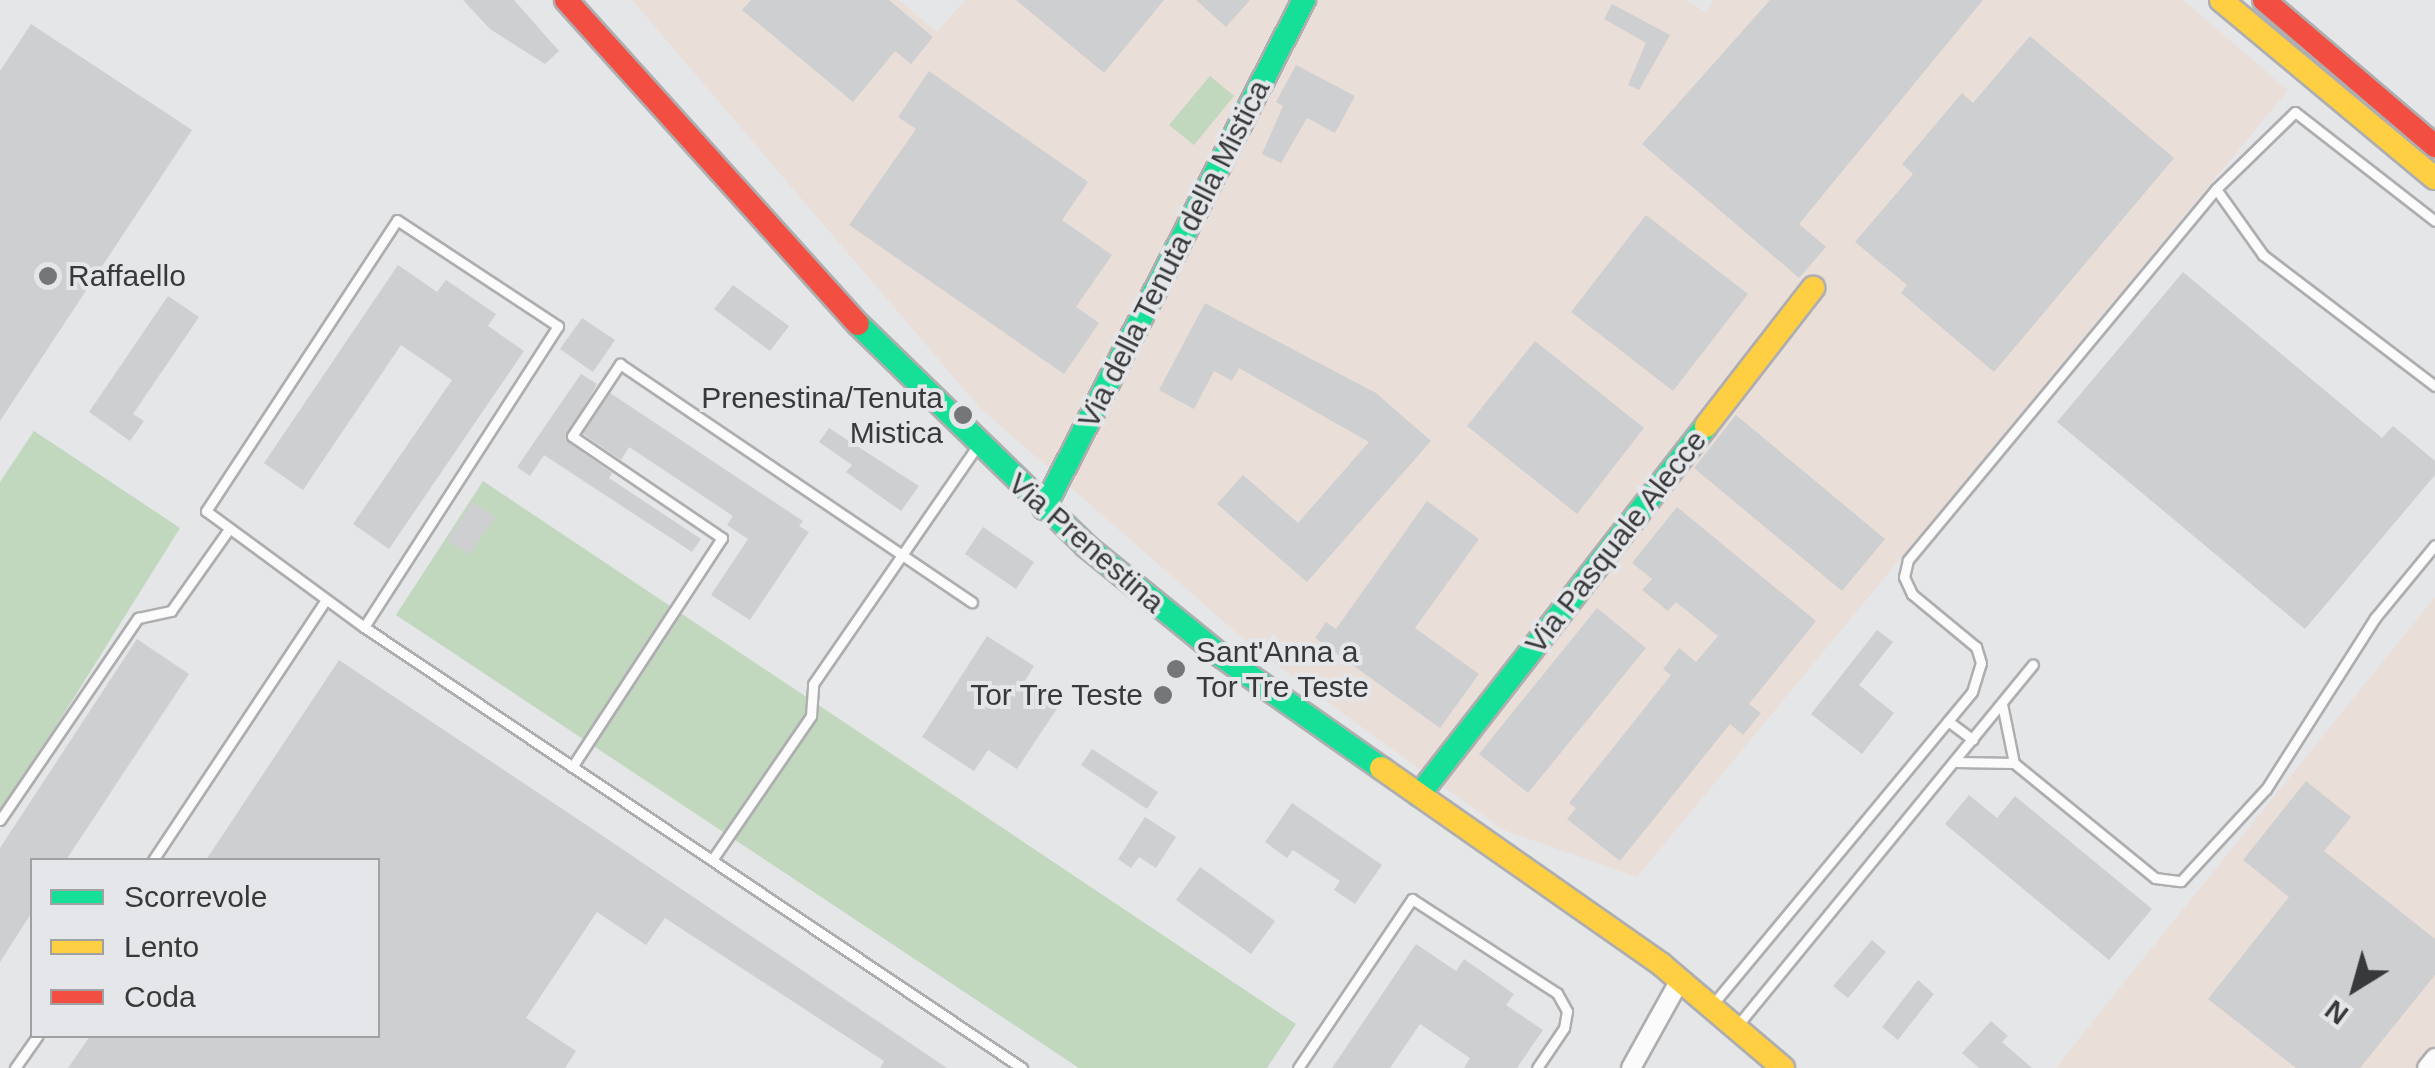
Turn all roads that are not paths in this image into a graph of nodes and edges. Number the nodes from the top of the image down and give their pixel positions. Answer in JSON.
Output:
{"nodes":[{"id":1,"x":566,"y":0,"type":"edge"},
{"id":2,"x":1304,"y":0,"type":"edge"},
{"id":3,"x":2222,"y":0,"type":"edge"},
{"id":4,"x":2264,"y":0,"type":"edge"},
{"id":5,"x":2435,"y":146,"type":"edge"},
{"id":6,"x":2435,"y":178,"type":"edge"},
{"id":7,"x":2216,"y":189,"type":"junction"},
{"id":8,"x":2435,"y":221,"type":"edge"},
{"id":9,"x":1813,"y":288,"type":"dead end"},
{"id":10,"x":2435,"y":386,"type":"edge"},
{"id":11,"x":976,"y":448,"type":"junction"},
{"id":12,"x":1044,"y":508,"type":"junction"},
{"id":13,"x":229,"y":530,"type":"junction"},
{"id":14,"x":2435,"y":544,"type":"edge"},
{"id":15,"x":903,"y":554,"type":"junction"},
{"id":16,"x":972,"y":602,"type":"dead end"},
{"id":17,"x":324,"y":603,"type":"junction"},
{"id":18,"x":364,"y":627,"type":"junction"},
{"id":19,"x":2033,"y":664,"type":"dead end"},
{"id":20,"x":2002,"y":704,"type":"junction"},
{"id":21,"x":1948,"y":721,"type":"junction"},
{"id":22,"x":1973,"y":740,"type":"junction"},
{"id":23,"x":1956,"y":762,"type":"junction"},
{"id":24,"x":2014,"y":763,"type":"junction"},
{"id":25,"x":572,"y":767,"type":"junction"},
{"id":26,"x":1420,"y":796,"type":"junction"},
{"id":27,"x":0,"y":820,"type":"edge"},
{"id":28,"x":154,"y":858,"type":"edge"},
{"id":29,"x":712,"y":860,"type":"junction"},
{"id":30,"x":1680,"y":980,"type":"junction"},
{"id":31,"x":1711,"y":1006,"type":"junction"},
{"id":32,"x":1736,"y":1027,"type":"junction"},
{"id":33,"x":36,"y":1038,"type":"edge"},
{"id":34,"x":2435,"y":1058,"type":"edge"},
{"id":35,"x":15,"y":1068,"type":"edge"},
{"id":36,"x":1022,"y":1068,"type":"edge"},
{"id":37,"x":1298,"y":1068,"type":"edge"},
{"id":38,"x":1537,"y":1068,"type":"edge"},
{"id":39,"x":1631,"y":1068,"type":"edge"},
{"id":40,"x":1783,"y":1068,"type":"edge"},
{"id":41,"x":2427,"y":1068,"type":"edge"}],
"edges":[{"from":1,"to":11,"type":"street","name":"Via Prenestina"},
{"from":2,"to":12,"type":"street","name":"Via della Tenuta della Mistica"},
{"from":3,"to":6,"type":"street"},
{"from":4,"to":5,"type":"street"},
{"from":7,"to":8,"type":"lane"},
{"from":7,"to":10,"type":"lane"},
{"from":7,"to":21,"type":"lane"},
{"from":9,"to":26,"type":"street","name":"Via Pasquale Alecce"},
{"from":11,"to":12,"type":"street","name":"Via Prenestina"},
{"from":11,"to":15,"type":"lane"},
{"from":12,"to":26,"type":"street","name":"Via Prenestina"},
{"from":13,"to":17,"type":"lane"},
{"from":13,"to":18,"type":"lane"},
{"from":13,"to":27,"type":"lane"},
{"from":14,"to":24,"type":"lane"},
{"from":15,"to":16,"type":"lane"},
{"from":15,"to":25,"type":"lane"},
{"from":15,"to":29,"type":"lane"},
{"from":17,"to":18,"type":"lane"},
{"from":17,"to":28,"type":"lane"},
{"from":18,"to":25,"type":"lane"},
{"from":19,"to":20,"type":"lane"},
{"from":20,"to":22,"type":"lane"},
{"from":20,"to":24,"type":"lane"},
{"from":21,"to":22,"type":"lane"},
{"from":21,"to":31,"type":"lane"},
{"from":22,"to":23,"type":"lane"},
{"from":23,"to":24,"type":"lane"},
{"from":23,"to":32,"type":"lane"},
{"from":25,"to":29,"type":"lane"},
{"from":26,"to":30,"type":"street","name":"Via Prenestina"},
{"from":29,"to":36,"type":"lane"},
{"from":30,"to":31,"type":"street","name":"Via Prenestina"},
{"from":30,"to":39,"type":"street"},
{"from":31,"to":32,"type":"street","name":"Via Prenestina"},
{"from":32,"to":40,"type":"street","name":"Via Prenestina"},
{"from":33,"to":35,"type":"lane"},
{"from":34,"to":41,"type":"street"},
{"from":37,"to":38,"type":"lane"}]}
